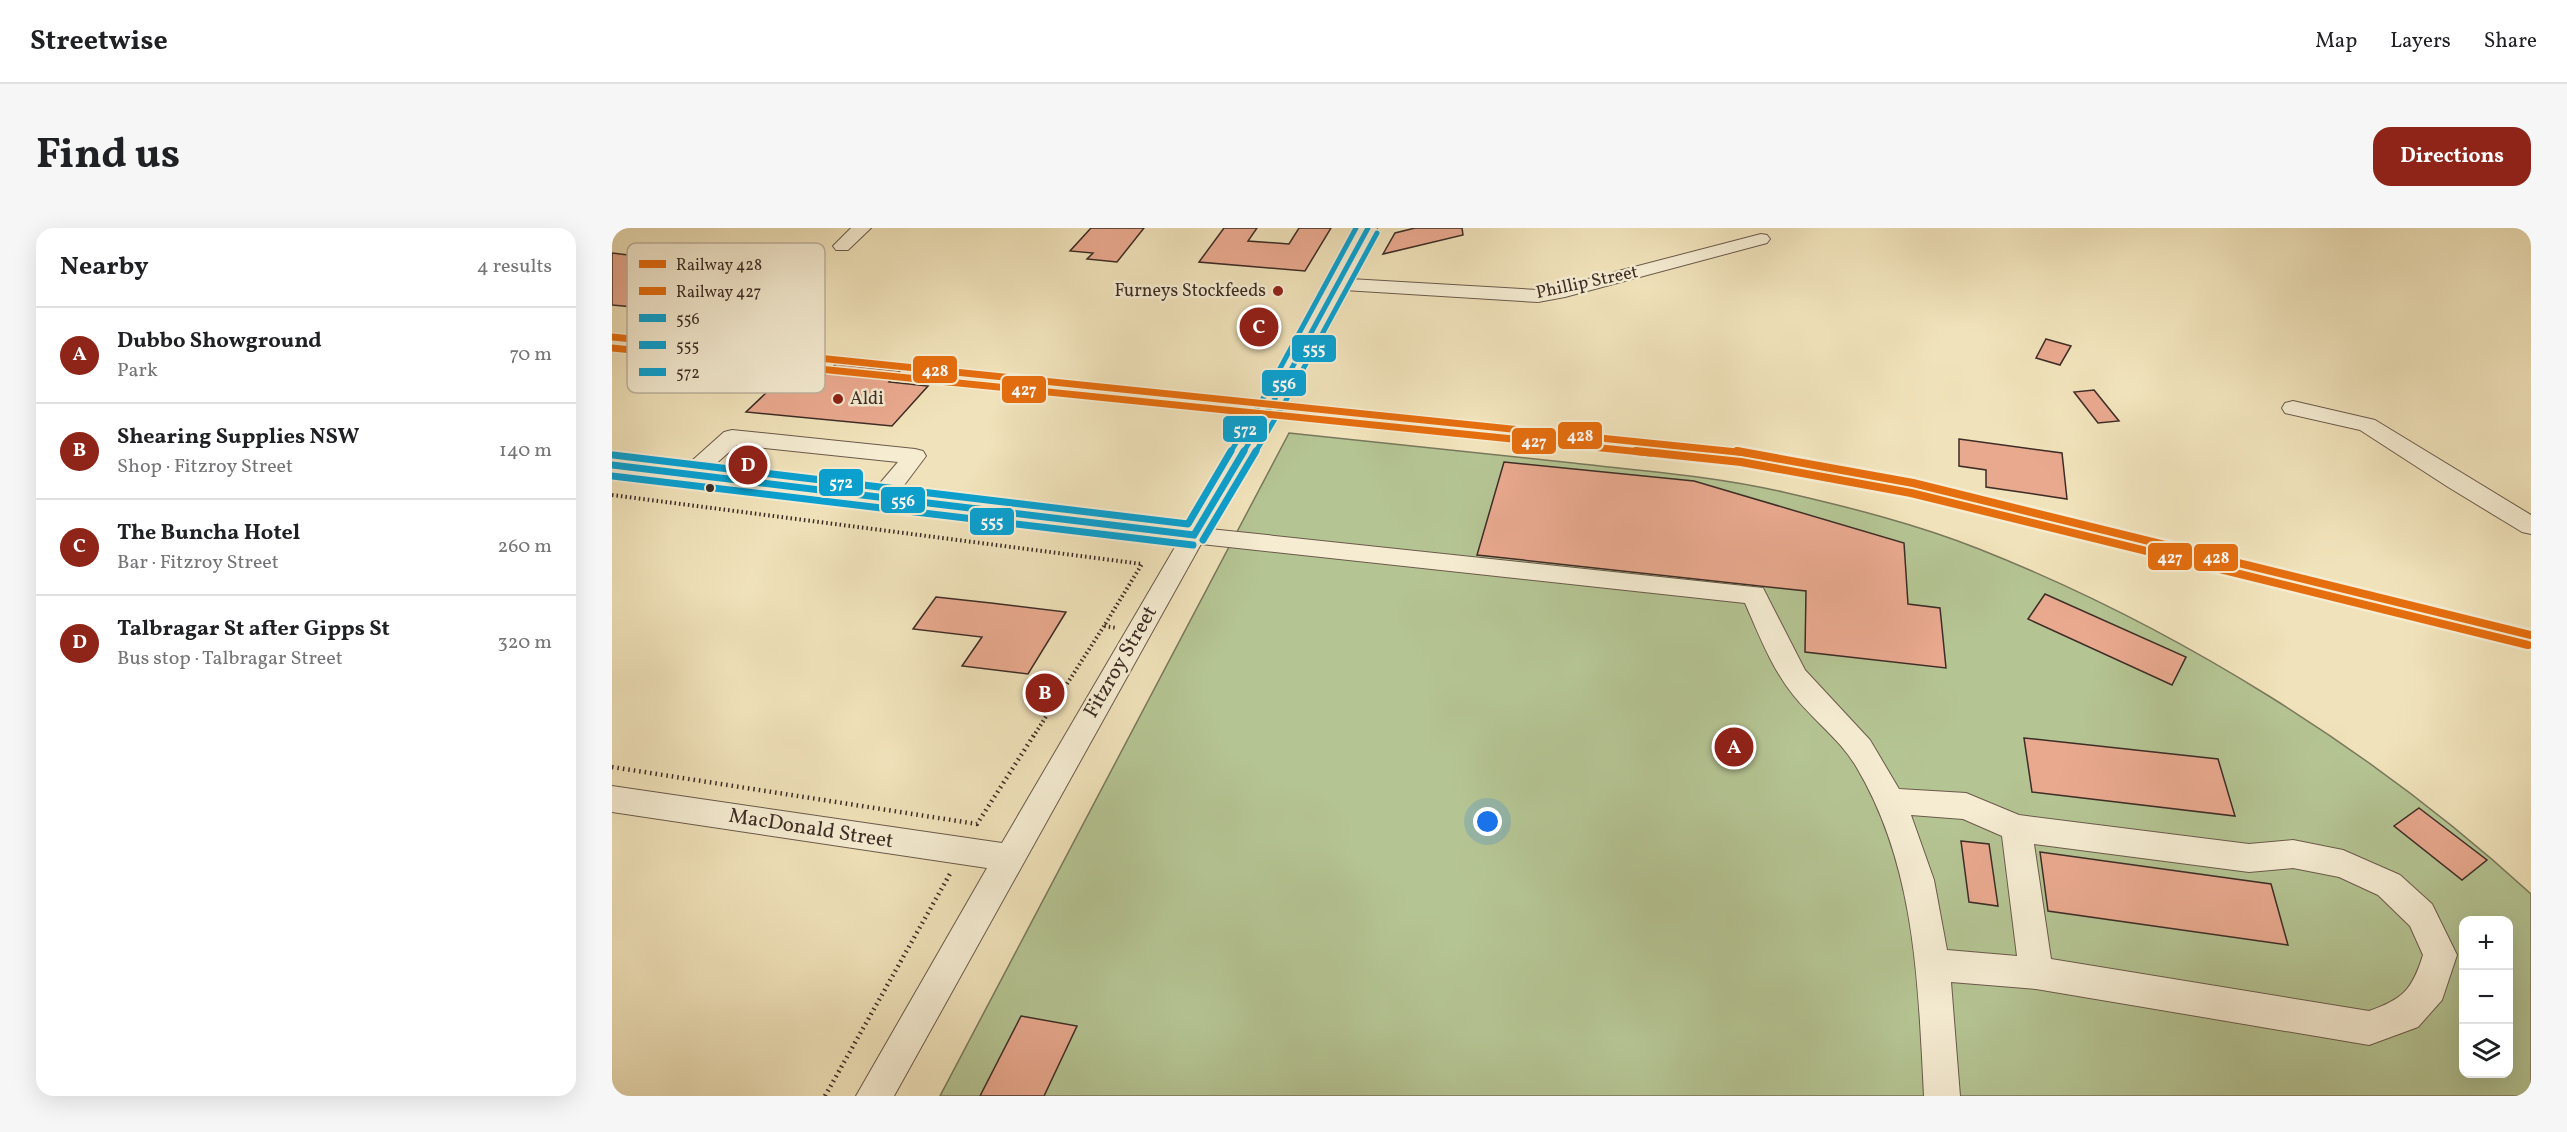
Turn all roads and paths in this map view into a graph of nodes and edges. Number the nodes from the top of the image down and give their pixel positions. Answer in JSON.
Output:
{"nodes":[{"id":1,"x":862,"y":228,"type":"edge"},
{"id":2,"x":1368,"y":228,"type":"edge"},
{"id":3,"x":1755,"y":234,"type":"edge"},
{"id":4,"x":842,"y":246,"type":"dead end"},
{"id":5,"x":1336,"y":284,"type":"junction"},
{"id":6,"x":2293,"y":408,"type":"dead end"},
{"id":7,"x":612,"y":465,"type":"edge"},
{"id":8,"x":690,"y":475,"type":"junction"},
{"id":9,"x":612,"y":495,"type":"edge"},
{"id":10,"x":881,"y":498,"type":"junction"},
{"id":11,"x":2531,"y":525,"type":"edge"},
{"id":12,"x":1194,"y":535,"type":"junction"},
{"id":13,"x":1104,"y":626,"type":"junction"},
{"id":14,"x":1138,"y":633,"type":"junction"},
{"id":15,"x":612,"y":767,"type":"edge"},
{"id":16,"x":612,"y":799,"type":"edge"},
{"id":17,"x":1891,"y":801,"type":"junction"},
{"id":18,"x":977,"y":824,"type":"junction"},
{"id":19,"x":2016,"y":828,"type":"junction"},
{"id":20,"x":962,"y":851,"type":"junction"},
{"id":21,"x":1010,"y":858,"type":"junction"},
{"id":22,"x":1933,"y":965,"type":"junction"},
{"id":23,"x":2036,"y":974,"type":"junction"},
{"id":24,"x":825,"y":1096,"type":"edge"},
{"id":25,"x":874,"y":1096,"type":"edge"},
{"id":26,"x":1942,"y":1096,"type":"edge"}],
"edges":[{"from":1,"to":4,"type":"street"},
{"from":2,"to":5,"type":"street","name":"Fitzroy Street"},
{"from":3,"to":5,"type":"street","name":"Phillip Street"},
{"from":5,"to":12,"type":"street","name":"Fitzroy Street"},
{"from":6,"to":11,"type":"street"},
{"from":7,"to":8,"type":"street"},
{"from":8,"to":10,"type":"street"},
{"from":8,"to":10,"type":"street"},
{"from":9,"to":13,"type":"path"},
{"from":10,"to":12,"type":"street"},
{"from":12,"to":14,"type":"street","name":"Fitzroy Street"},
{"from":12,"to":17,"type":"street"},
{"from":13,"to":14,"type":"path"},
{"from":13,"to":18,"type":"path"},
{"from":14,"to":21,"type":"street","name":"Fitzroy Street"},
{"from":15,"to":18,"type":"path"},
{"from":16,"to":20,"type":"street","name":"MacDonald Street"},
{"from":17,"to":19,"type":"street"},
{"from":17,"to":22,"type":"street"},
{"from":18,"to":20,"type":"path"},
{"from":19,"to":23,"type":"street"},
{"from":19,"to":23,"type":"street"},
{"from":20,"to":21,"type":"street","name":"MacDonald Street"},
{"from":20,"to":24,"type":"path"},
{"from":21,"to":25,"type":"street","name":"Fitzroy Street"},
{"from":22,"to":23,"type":"street"},
{"from":22,"to":26,"type":"street"}]}
